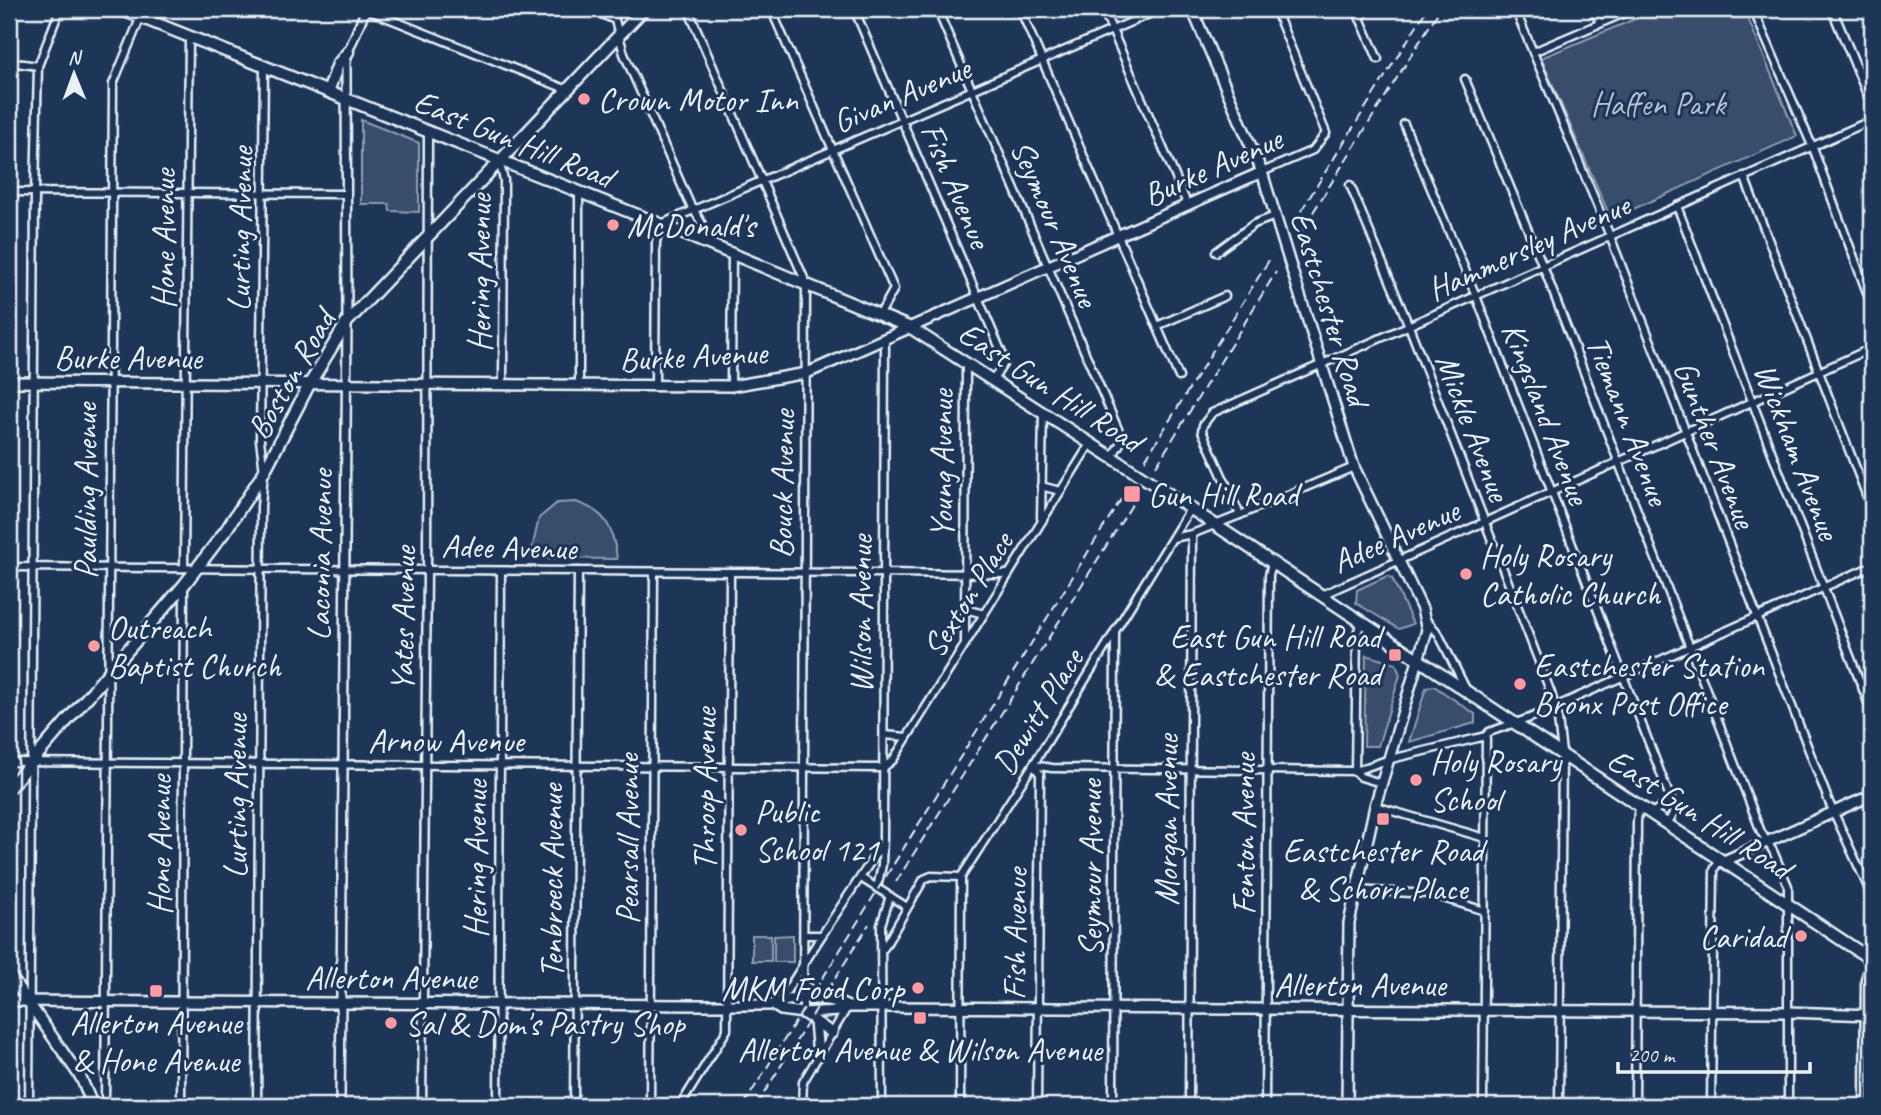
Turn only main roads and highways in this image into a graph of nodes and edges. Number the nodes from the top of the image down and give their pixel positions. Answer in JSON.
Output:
{"nodes":[{"id":1,"x":120,"y":9,"type":"edge"},
{"id":2,"x":644,"y":9,"type":"edge"},
{"id":3,"x":1192,"y":9,"type":"edge"},
{"id":4,"x":142,"y":13,"type":"edge"},
{"id":5,"x":348,"y":52,"type":"road end"},
{"id":6,"x":328,"y":92,"type":"junction"},
{"id":7,"x":499,"y":160,"type":"junction"},
{"id":8,"x":1262,"y":172,"type":"junction"},
{"id":9,"x":911,"y":328,"type":"junction"},
{"id":10,"x":9,"y":382,"type":"edge"},
{"id":11,"x":309,"y":385,"type":"junction"},
{"id":12,"x":1419,"y":660,"type":"junction"},
{"id":13,"x":9,"y":788,"type":"edge"},
{"id":14,"x":1872,"y":795,"type":"edge"},
{"id":15,"x":1724,"y":861,"type":"junction"},
{"id":16,"x":1872,"y":960,"type":"edge"},
{"id":17,"x":9,"y":974,"type":"edge"},
{"id":18,"x":9,"y":1000,"type":"edge"},
{"id":19,"x":29,"y":1001,"type":"junction"},
{"id":20,"x":777,"y":1002,"type":"junction"},
{"id":21,"x":848,"y":1007,"type":"junction"},
{"id":22,"x":1348,"y":1010,"type":"junction"},
{"id":23,"x":803,"y":1013,"type":"junction"},
{"id":24,"x":1869,"y":1014,"type":"edge"},
{"id":25,"x":816,"y":1021,"type":"junction"},
{"id":26,"x":832,"y":1033,"type":"road end"},
{"id":27,"x":818,"y":1056,"type":"road end"},
{"id":28,"x":93,"y":1106,"type":"edge"},
{"id":29,"x":1347,"y":1106,"type":"edge"}],
"edges":[{"from":1,"to":4,"type":"main road","name":"East Gun Hill Road"},
{"from":2,"to":7,"type":"main road","name":"Boston Road"},
{"from":3,"to":8,"type":"main road","name":"Eastchester Road"},
{"from":4,"to":6,"type":"main road","name":"East Gun Hill Road"},
{"from":5,"to":6,"type":"main road"},
{"from":6,"to":7,"type":"main road","name":"East Gun Hill Road"},
{"from":7,"to":9,"type":"main road","name":"East Gun Hill Road"},
{"from":7,"to":11,"type":"main road","name":"Boston Road"},
{"from":8,"to":9,"type":"main road","name":"Burke Avenue"},
{"from":8,"to":12,"type":"main road","name":"Eastchester Road","bridge":true},
{"from":9,"to":11,"type":"main road","name":"Burke Avenue"},
{"from":9,"to":12,"type":"main road","name":"East Gun Hill Road"},
{"from":10,"to":11,"type":"main road","name":"Burke Avenue"},
{"from":11,"to":13,"type":"main road","name":"Boston Road"},
{"from":12,"to":15,"type":"main road","name":"East Gun Hill Road"},
{"from":12,"to":22,"type":"main road"},
{"from":14,"to":15,"type":"main road"},
{"from":15,"to":16,"type":"main road","name":"East Gun Hill Road"},
{"from":17,"to":19,"type":"main road"},
{"from":18,"to":19,"type":"main road","name":"Allerton Avenue"},
{"from":19,"to":20,"type":"main road","name":"Allerton Avenue"},
{"from":19,"to":28,"type":"main road"},
{"from":20,"to":21,"type":"main road","name":"Allerton Avenue"},
{"from":20,"to":23,"type":"main road","name":"Allerton Avenue"},
{"from":21,"to":22,"type":"main road","name":"Allerton Avenue"},
{"from":21,"to":23,"type":"main road","name":"Allerton Avenue"},
{"from":22,"to":24,"type":"main road","name":"Allerton Avenue"},
{"from":22,"to":29,"type":"main road"},
{"from":23,"to":25,"type":"main road"},
{"from":25,"to":26,"type":"main road"},
{"from":25,"to":27,"type":"main road"}]}
